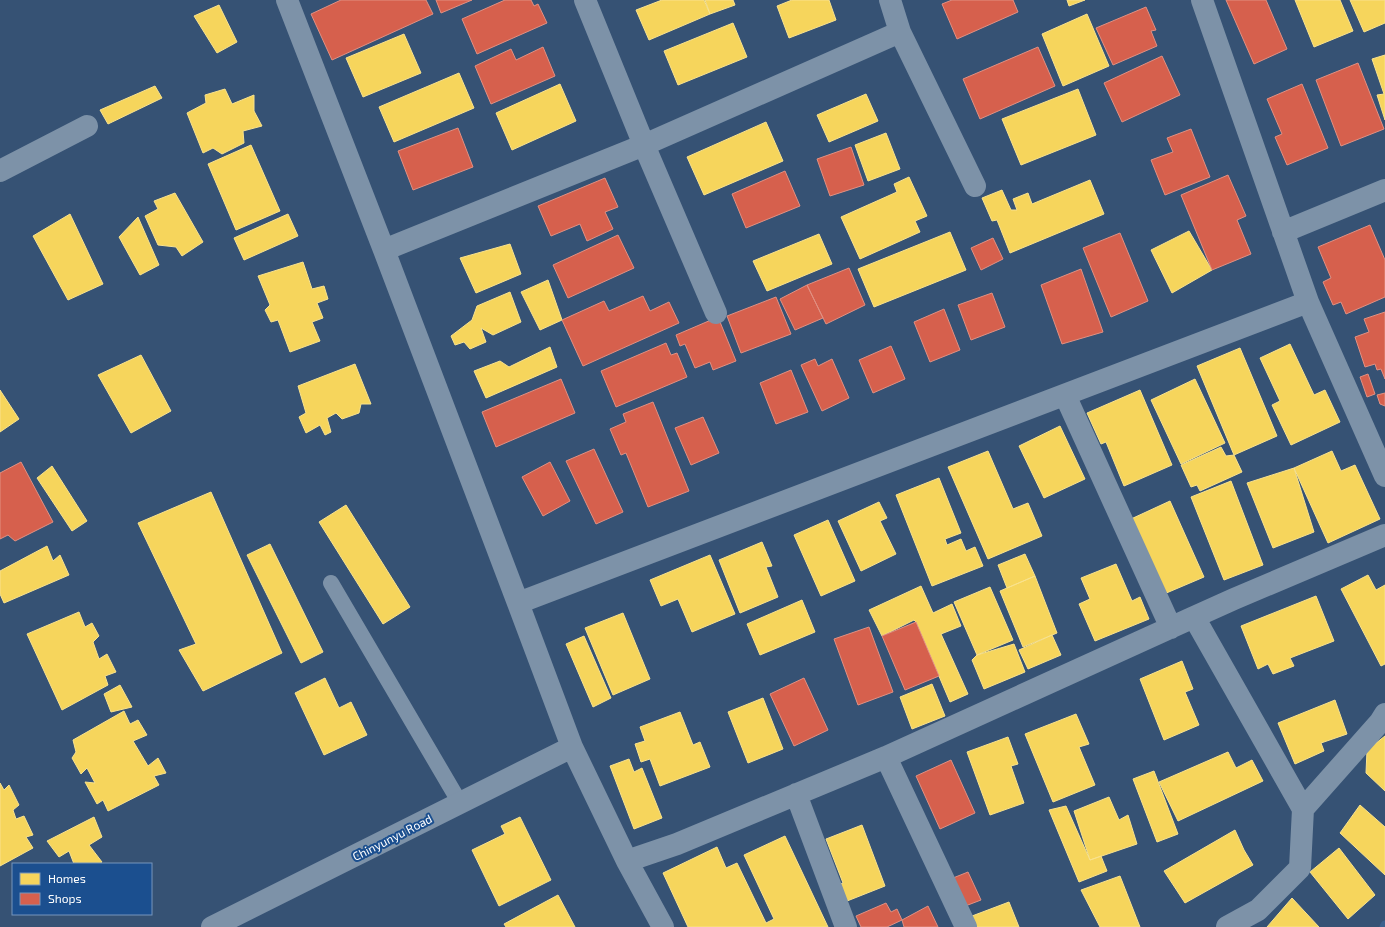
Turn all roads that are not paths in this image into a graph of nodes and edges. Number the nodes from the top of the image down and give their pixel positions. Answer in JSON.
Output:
{"nodes":[{"id":1,"x":287,"y":0,"type":"edge"},
{"id":2,"x":585,"y":0,"type":"edge"},
{"id":3,"x":890,"y":0,"type":"edge"},
{"id":4,"x":1202,"y":0,"type":"edge"},
{"id":5,"x":900,"y":32,"type":"junction"},
{"id":6,"x":87,"y":126,"type":"dead end"},
{"id":7,"x":644,"y":145,"type":"junction"},
{"id":8,"x":0,"y":171,"type":"edge"},
{"id":9,"x":975,"y":186,"type":"dead end"},
{"id":10,"x":1385,"y":190,"type":"edge"},
{"id":11,"x":1283,"y":232,"type":"junction"},
{"id":12,"x":384,"y":250,"type":"junction"},
{"id":13,"x":1308,"y":302,"type":"junction"},
{"id":14,"x":716,"y":313,"type":"dead end"},
{"id":15,"x":1065,"y":395,"type":"junction"},
{"id":16,"x":1380,"y":453,"type":"edge"},
{"id":17,"x":1385,"y":476,"type":"edge"},
{"id":18,"x":1385,"y":535,"type":"edge"},
{"id":19,"x":331,"y":583,"type":"dead end"},
{"id":20,"x":518,"y":603,"type":"junction"},
{"id":21,"x":1194,"y":617,"type":"junction"},
{"id":22,"x":1171,"y":628,"type":"junction"},
{"id":23,"x":1385,"y":714,"type":"edge"},
{"id":24,"x":572,"y":747,"type":"junction"},
{"id":25,"x":886,"y":757,"type":"junction"},
{"id":26,"x":796,"y":794,"type":"junction"},
{"id":27,"x":460,"y":802,"type":"junction"},
{"id":28,"x":1302,"y":808,"type":"junction"},
{"id":29,"x":627,"y":861,"type":"junction"},
{"id":30,"x":212,"y":927,"type":"edge"},
{"id":31,"x":663,"y":927,"type":"edge"},
{"id":32,"x":846,"y":927,"type":"edge"},
{"id":33,"x":966,"y":927,"type":"edge"},
{"id":34,"x":1227,"y":927,"type":"edge"}],
"edges":[{"from":1,"to":12,"type":"street"},
{"from":2,"to":7,"type":"street"},
{"from":3,"to":5,"type":"street"},
{"from":4,"to":11,"type":"street"},
{"from":5,"to":7,"type":"street"},
{"from":5,"to":9,"type":"street"},
{"from":6,"to":8,"type":"street"},
{"from":7,"to":12,"type":"street"},
{"from":7,"to":14,"type":"street"},
{"from":10,"to":11,"type":"street"},
{"from":11,"to":13,"type":"street"},
{"from":12,"to":20,"type":"street"},
{"from":13,"to":15,"type":"street"},
{"from":13,"to":16,"type":"street"},
{"from":15,"to":20,"type":"street"},
{"from":15,"to":22,"type":"street"},
{"from":16,"to":17,"type":"street"},
{"from":18,"to":21,"type":"street"},
{"from":19,"to":27,"type":"lane"},
{"from":20,"to":24,"type":"street"},
{"from":21,"to":22,"type":"street"},
{"from":21,"to":28,"type":"street"},
{"from":22,"to":25,"type":"street"},
{"from":23,"to":28,"type":"street"},
{"from":24,"to":27,"type":"street","name":"Chinyunyu Road"},
{"from":24,"to":29,"type":"street"},
{"from":25,"to":26,"type":"street"},
{"from":25,"to":33,"type":"street"},
{"from":26,"to":29,"type":"street"},
{"from":26,"to":32,"type":"street"},
{"from":27,"to":30,"type":"street","name":"Chinyunyu Road"},
{"from":28,"to":34,"type":"street"},
{"from":29,"to":31,"type":"street"}]}
